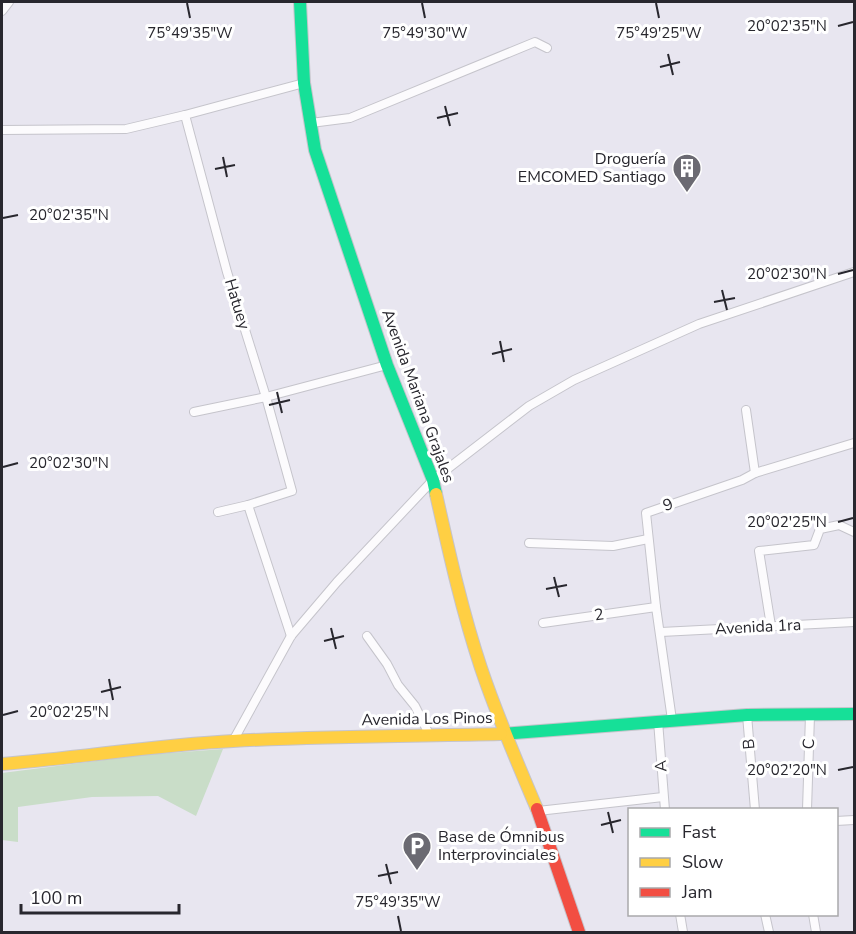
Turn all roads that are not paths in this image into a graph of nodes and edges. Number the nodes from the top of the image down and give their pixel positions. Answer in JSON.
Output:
{"nodes":[{"id":1,"x":9,"y":2,"type":"edge"},
{"id":2,"x":300,"y":2,"type":"edge"},
{"id":3,"x":2,"y":11,"type":"edge"},
{"id":4,"x":547,"y":48,"type":"dead end"},
{"id":5,"x":304,"y":83,"type":"junction"},
{"id":6,"x":185,"y":115,"type":"junction"},
{"id":7,"x":311,"y":123,"type":"junction"},
{"id":8,"x":2,"y":130,"type":"edge"},
{"id":9,"x":855,"y":273,"type":"edge"},
{"id":10,"x":387,"y":365,"type":"junction"},
{"id":11,"x":266,"y":397,"type":"junction"},
{"id":12,"x":746,"y":410,"type":"dead end"},
{"id":13,"x":194,"y":412,"type":"dead end"},
{"id":14,"x":855,"y":443,"type":"edge"},
{"id":15,"x":755,"y":473,"type":"junction"},
{"id":16,"x":433,"y":480,"type":"junction"},
{"id":17,"x":248,"y":505,"type":"junction"},
{"id":18,"x":218,"y":512,"type":"dead end"},
{"id":19,"x":855,"y":532,"type":"edge"},
{"id":20,"x":648,"y":539,"type":"junction"},
{"id":21,"x":529,"y":543,"type":"dead end"},
{"id":22,"x":656,"y":607,"type":"junction"},
{"id":23,"x":543,"y":622,"type":"dead end"},
{"id":24,"x":855,"y":622,"type":"edge"},
{"id":25,"x":771,"y":626,"type":"junction"},
{"id":26,"x":661,"y":632,"type":"junction"},
{"id":27,"x":291,"y":636,"type":"junction"},
{"id":28,"x":367,"y":636,"type":"dead end"},
{"id":29,"x":855,"y":714,"type":"edge"},
{"id":30,"x":747,"y":715,"type":"junction"},
{"id":31,"x":810,"y":715,"type":"junction"},
{"id":32,"x":672,"y":720,"type":"junction"},
{"id":33,"x":658,"y":722,"type":"junction"},
{"id":34,"x":504,"y":734,"type":"junction"},
{"id":35,"x":430,"y":736,"type":"junction"},
{"id":36,"x":233,"y":741,"type":"junction"},
{"id":37,"x":2,"y":764,"type":"edge"},
{"id":38,"x":663,"y":798,"type":"junction"},
{"id":39,"x":665,"y":808,"type":"edge"},
{"id":40,"x":755,"y":808,"type":"edge"},
{"id":41,"x":807,"y":808,"type":"edge"},
{"id":42,"x":538,"y":811,"type":"junction"},
{"id":43,"x":855,"y":820,"type":"edge"},
{"id":44,"x":838,"y":821,"type":"edge"},
{"id":45,"x":680,"y":916,"type":"edge"},
{"id":46,"x":765,"y":916,"type":"edge"},
{"id":47,"x":813,"y":916,"type":"edge"},
{"id":48,"x":579,"y":933,"type":"edge"},
{"id":49,"x":683,"y":933,"type":"edge"},
{"id":50,"x":769,"y":933,"type":"edge"},
{"id":51,"x":816,"y":933,"type":"edge"}],
"edges":[{"from":1,"to":3,"type":"street"},
{"from":2,"to":5,"type":"street","name":"Avenida Mariana Grajales"},
{"from":4,"to":7,"type":"street"},
{"from":5,"to":6,"type":"street"},
{"from":5,"to":7,"type":"street","name":"Avenida Mariana Grajales"},
{"from":6,"to":8,"type":"street"},
{"from":6,"to":11,"type":"street","name":"Hatuey"},
{"from":7,"to":10,"type":"street","name":"Avenida Mariana Grajales"},
{"from":9,"to":16,"type":"street"},
{"from":10,"to":11,"type":"street"},
{"from":10,"to":16,"type":"street","name":"Avenida Mariana Grajales"},
{"from":11,"to":13,"type":"street"},
{"from":11,"to":17,"type":"street","name":"Hatuey"},
{"from":12,"to":15,"type":"street"},
{"from":14,"to":15,"type":"street","name":"9"},
{"from":15,"to":20,"type":"street","name":"9"},
{"from":16,"to":27,"type":"street"},
{"from":16,"to":34,"type":"street","name":"Avenida Mariana Grajales"},
{"from":17,"to":18,"type":"street"},
{"from":17,"to":27,"type":"street"},
{"from":19,"to":25,"type":"street"},
{"from":20,"to":21,"type":"street"},
{"from":20,"to":22,"type":"street","name":"9"},
{"from":22,"to":23,"type":"street","name":"2"},
{"from":22,"to":26,"type":"street","name":"9"},
{"from":24,"to":25,"type":"street","name":"Avenida 1ra"},
{"from":25,"to":26,"type":"street","name":"Avenida 1ra"},
{"from":26,"to":32,"type":"street","name":"9"},
{"from":27,"to":36,"type":"street"},
{"from":28,"to":35,"type":"street"},
{"from":29,"to":31,"type":"street","name":"Avenida Los Pinos"},
{"from":30,"to":31,"type":"street","name":"Avenida Los Pinos"},
{"from":30,"to":32,"type":"street","name":"Avenida Los Pinos"},
{"from":30,"to":40,"type":"street","name":"B"},
{"from":31,"to":41,"type":"street","name":"C"},
{"from":32,"to":33,"type":"street","name":"Avenida Los Pinos"},
{"from":33,"to":34,"type":"street","name":"Avenida Los Pinos"},
{"from":33,"to":38,"type":"street","name":"A"},
{"from":34,"to":35,"type":"street","name":"Avenida Los Pinos"},
{"from":34,"to":42,"type":"street","name":"Avenida Mariana Grajales"},
{"from":35,"to":36,"type":"street","name":"Avenida Los Pinos"},
{"from":36,"to":37,"type":"street","name":"Avenida Los Pinos"},
{"from":38,"to":39,"type":"street","name":"A"},
{"from":38,"to":42,"type":"street"},
{"from":42,"to":48,"type":"street","name":"Avenida Mariana Grajales"},
{"from":43,"to":44,"type":"street"},
{"from":45,"to":49,"type":"street"},
{"from":46,"to":50,"type":"street"},
{"from":47,"to":51,"type":"street"}]}
